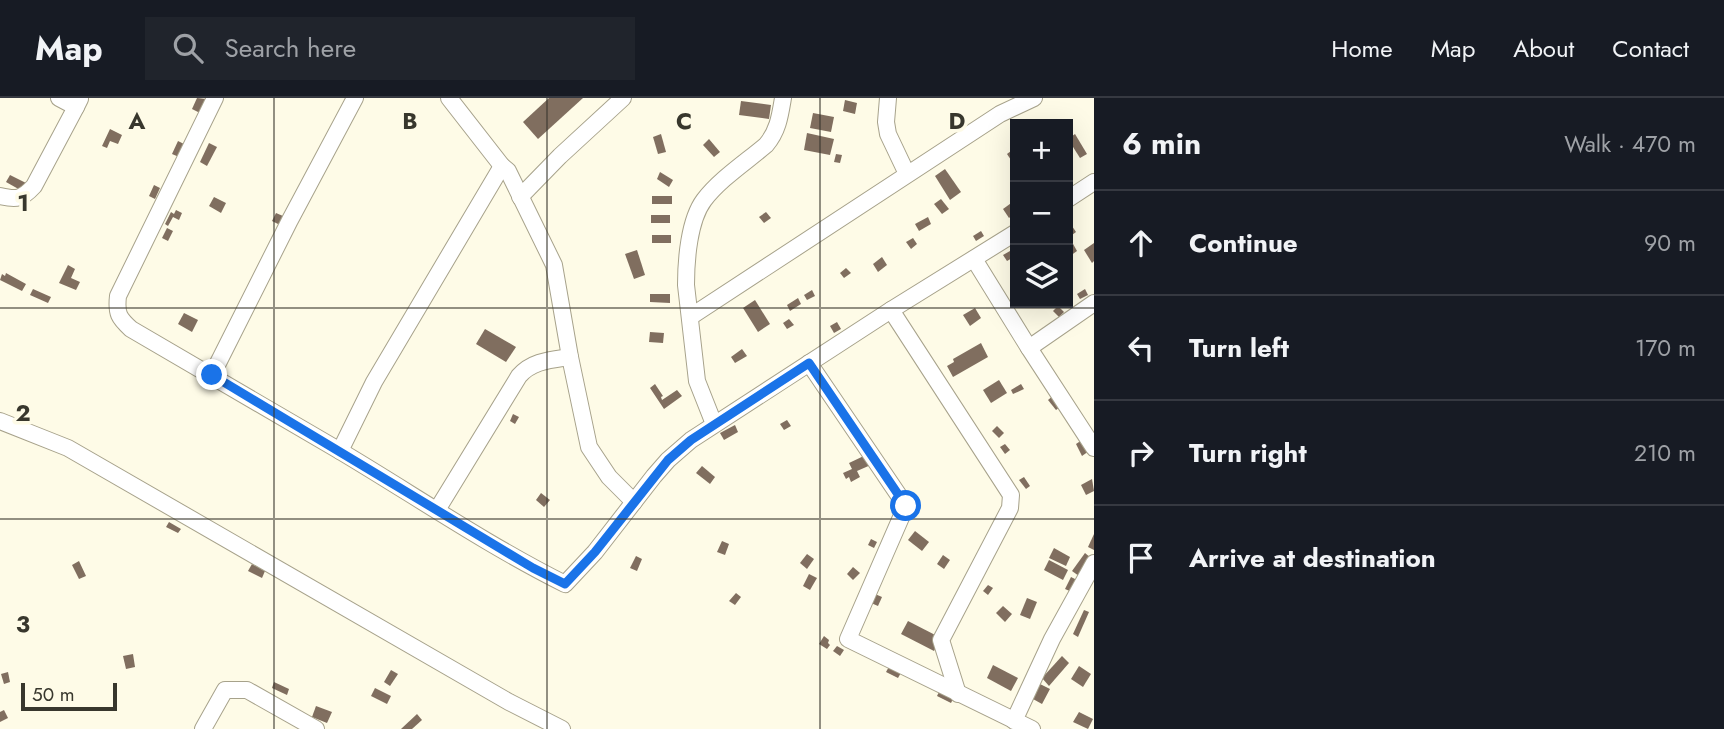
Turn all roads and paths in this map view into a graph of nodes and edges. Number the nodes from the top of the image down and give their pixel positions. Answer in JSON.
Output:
{"nodes":[{"id":1,"x":58,"y":98,"type":"edge"},
{"id":2,"x":215,"y":98,"type":"edge"},
{"id":3,"x":355,"y":98,"type":"edge"},
{"id":4,"x":449,"y":98,"type":"edge"},
{"id":5,"x":623,"y":98,"type":"edge"},
{"id":6,"x":783,"y":98,"type":"edge"},
{"id":7,"x":888,"y":98,"type":"edge"},
{"id":8,"x":993,"y":98,"type":"edge"},
{"id":9,"x":1034,"y":98,"type":"edge"},
{"id":10,"x":78,"y":103,"type":"edge"},
{"id":11,"x":1000,"y":114,"type":"junction"},
{"id":12,"x":502,"y":166,"type":"junction"},
{"id":13,"x":908,"y":174,"type":"junction"},
{"id":14,"x":1094,"y":182,"type":"edge"},
{"id":15,"x":0,"y":196,"type":"edge"},
{"id":16,"x":1073,"y":196,"type":"edge"},
{"id":17,"x":520,"y":197,"type":"junction"},
{"id":18,"x":1010,"y":236,"type":"edge"},
{"id":19,"x":974,"y":259,"type":"junction"},
{"id":20,"x":1094,"y":303,"type":"edge"},
{"id":21,"x":891,"y":310,"type":"junction"},
{"id":22,"x":690,"y":317,"type":"junction"},
{"id":23,"x":1029,"y":348,"type":"junction"},
{"id":24,"x":570,"y":357,"type":"junction"},
{"id":25,"x":809,"y":363,"type":"junction"},
{"id":26,"x":212,"y":375,"type":"junction"},
{"id":27,"x":0,"y":421,"type":"edge"},
{"id":28,"x":714,"y":424,"type":"junction"},
{"id":29,"x":1094,"y":448,"type":"edge"},
{"id":30,"x":340,"y":451,"type":"junction"},
{"id":31,"x":634,"y":502,"type":"junction"},
{"id":32,"x":437,"y":510,"type":"junction"},
{"id":33,"x":1094,"y":563,"type":"edge"},
{"id":34,"x":958,"y":694,"type":"junction"},
{"id":35,"x":1014,"y":721,"type":"junction"},
{"id":36,"x":203,"y":729,"type":"edge"},
{"id":37,"x":316,"y":729,"type":"edge"},
{"id":38,"x":562,"y":729,"type":"edge"},
{"id":39,"x":1032,"y":729,"type":"edge"}],
"edges":[{"from":1,"to":10,"type":"street"},
{"from":2,"to":26,"type":"street"},
{"from":3,"to":26,"type":"street"},
{"from":4,"to":12,"type":"street"},
{"from":5,"to":17,"type":"street"},
{"from":6,"to":22,"type":"street"},
{"from":7,"to":13,"type":"street"},
{"from":8,"to":11,"type":"street"},
{"from":9,"to":11,"type":"street"},
{"from":10,"to":15,"type":"street"},
{"from":11,"to":13,"type":"street"},
{"from":12,"to":17,"type":"street"},
{"from":12,"to":30,"type":"street"},
{"from":13,"to":22,"type":"street"},
{"from":14,"to":16,"type":"street"},
{"from":17,"to":24,"type":"street"},
{"from":18,"to":19,"type":"street"},
{"from":19,"to":21,"type":"street"},
{"from":19,"to":23,"type":"street"},
{"from":20,"to":23,"type":"street"},
{"from":21,"to":25,"type":"street"},
{"from":21,"to":34,"type":"street"},
{"from":22,"to":28,"type":"street"},
{"from":23,"to":29,"type":"street"},
{"from":24,"to":31,"type":"street"},
{"from":24,"to":32,"type":"street"},
{"from":25,"to":28,"type":"street"},
{"from":25,"to":34,"type":"street"},
{"from":26,"to":30,"type":"street"},
{"from":27,"to":38,"type":"street"},
{"from":28,"to":31,"type":"street"},
{"from":30,"to":32,"type":"street"},
{"from":31,"to":32,"type":"street"},
{"from":33,"to":35,"type":"street"},
{"from":34,"to":35,"type":"street"},
{"from":35,"to":39,"type":"street"},
{"from":36,"to":37,"type":"street"}]}
